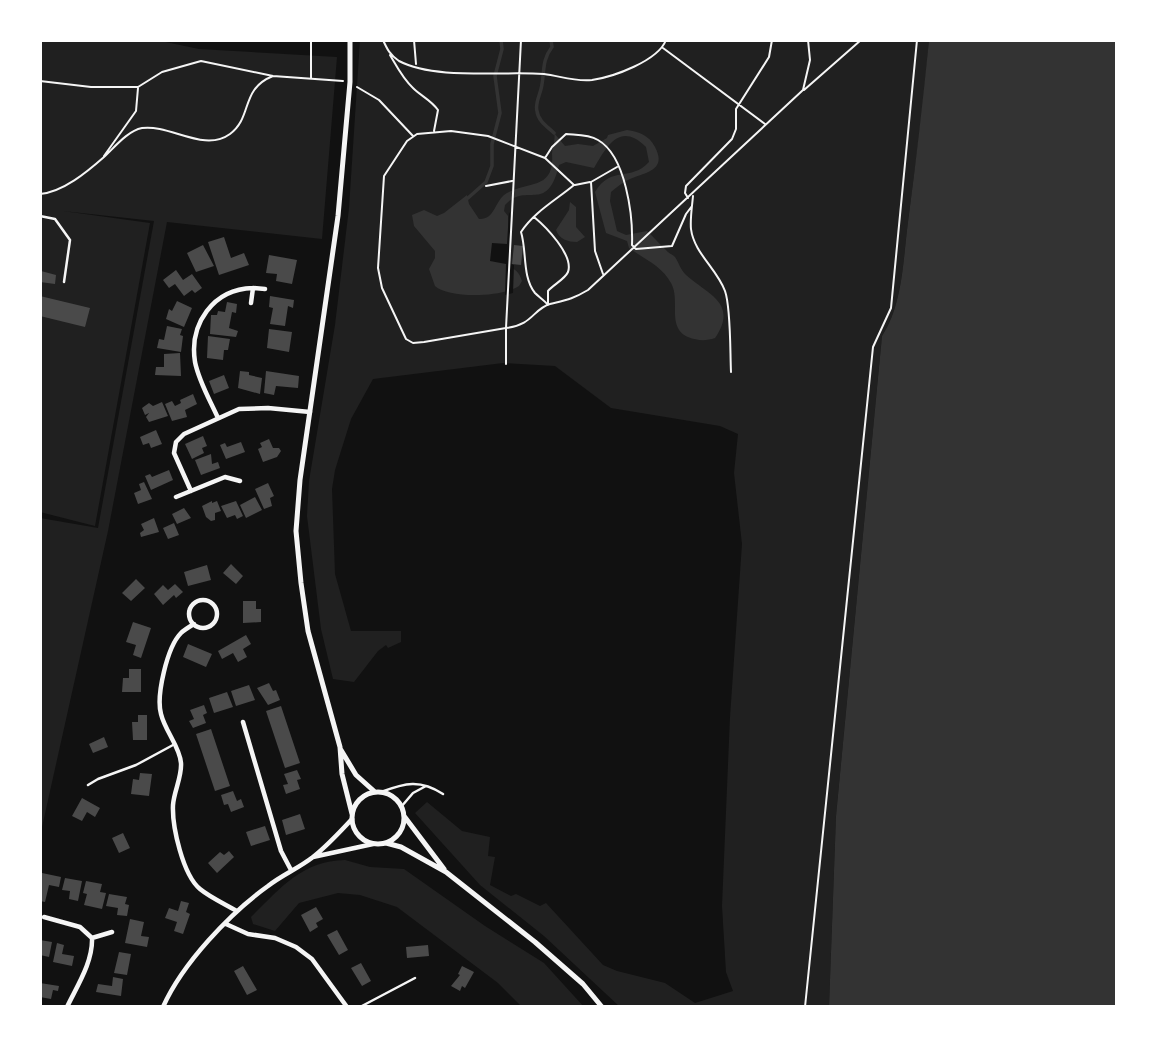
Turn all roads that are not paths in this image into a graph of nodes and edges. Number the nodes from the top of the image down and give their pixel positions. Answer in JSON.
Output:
{"nodes":[{"id":1,"x":350,"y":40,"type":"edge"},
{"id":2,"x":40,"y":216,"type":"edge"},
{"id":3,"x":64,"y":282,"type":"dead end"},
{"id":4,"x":253,"y":288,"type":"junction"},
{"id":5,"x":265,"y":289,"type":"dead end"},
{"id":6,"x":251,"y":303,"type":"dead end"},
{"id":7,"x":311,"y":412,"type":"junction"},
{"id":8,"x":218,"y":418,"type":"junction"},
{"id":9,"x":240,"y":481,"type":"dead end"},
{"id":10,"x":191,"y":491,"type":"junction"},
{"id":11,"x":176,"y":497,"type":"dead end"},
{"id":12,"x":194,"y":624,"type":"junction"},
{"id":13,"x":243,"y":722,"type":"dead end"},
{"id":14,"x":173,"y":745,"type":"junction"},
{"id":15,"x":340,"y":747,"type":"junction"},
{"id":16,"x":88,"y":786,"type":"dead end"},
{"id":17,"x":426,"y":786,"type":"junction"},
{"id":18,"x":378,"y":792,"type":"junction"},
{"id":19,"x":443,"y":794,"type":"dead end"},
{"id":20,"x":401,"y":807,"type":"junction"},
{"id":21,"x":404,"y":816,"type":"junction"},
{"id":22,"x":352,"y":817,"type":"junction"},
{"id":23,"x":373,"y":844,"type":"junction"},
{"id":24,"x":386,"y":844,"type":"junction"},
{"id":25,"x":313,"y":857,"type":"junction"},
{"id":26,"x":290,"y":870,"type":"junction"},
{"id":27,"x":446,"y":872,"type":"junction"},
{"id":28,"x":237,"y":911,"type":"junction"},
{"id":29,"x":44,"y":917,"type":"dead end"},
{"id":30,"x":226,"y":925,"type":"junction"},
{"id":31,"x":112,"y":932,"type":"dead end"},
{"id":32,"x":92,"y":938,"type":"junction"},
{"id":33,"x":415,"y":978,"type":"dead end"},
{"id":34,"x":67,"y":1007,"type":"edge"},
{"id":35,"x":163,"y":1007,"type":"edge"},
{"id":36,"x":347,"y":1007,"type":"edge"},
{"id":37,"x":360,"y":1007,"type":"edge"},
{"id":38,"x":602,"y":1007,"type":"edge"}],
"edges":[{"from":1,"to":7,"type":"street"},
{"from":2,"to":3,"type":"lane"},
{"from":4,"to":5,"type":"street"},
{"from":4,"to":6,"type":"street"},
{"from":4,"to":8,"type":"street"},
{"from":7,"to":8,"type":"street"},
{"from":7,"to":15,"type":"street"},
{"from":8,"to":10,"type":"street"},
{"from":9,"to":10,"type":"street"},
{"from":10,"to":11,"type":"street"},
{"from":12,"to":12,"type":"street"},
{"from":12,"to":14,"type":"street"},
{"from":13,"to":26,"type":"street"},
{"from":14,"to":16,"type":"lane"},
{"from":14,"to":28,"type":"street"},
{"from":15,"to":18,"type":"street"},
{"from":15,"to":22,"type":"street"},
{"from":17,"to":18,"type":"lane"},
{"from":17,"to":19,"type":"lane"},
{"from":17,"to":20,"type":"lane"},
{"from":18,"to":20,"type":"street"},
{"from":18,"to":22,"type":"street"},
{"from":20,"to":21,"type":"street"},
{"from":21,"to":24,"type":"street"},
{"from":21,"to":27,"type":"street"},
{"from":22,"to":23,"type":"street"},
{"from":22,"to":25,"type":"street"},
{"from":23,"to":24,"type":"street"},
{"from":23,"to":25,"type":"street"},
{"from":24,"to":27,"type":"street"},
{"from":25,"to":26,"type":"street"},
{"from":26,"to":28,"type":"street"},
{"from":27,"to":38,"type":"street"},
{"from":28,"to":30,"type":"street"},
{"from":29,"to":32,"type":"street"},
{"from":30,"to":35,"type":"street"},
{"from":30,"to":36,"type":"street"},
{"from":31,"to":32,"type":"street"},
{"from":32,"to":34,"type":"street"},
{"from":33,"to":37,"type":"lane"}]}
